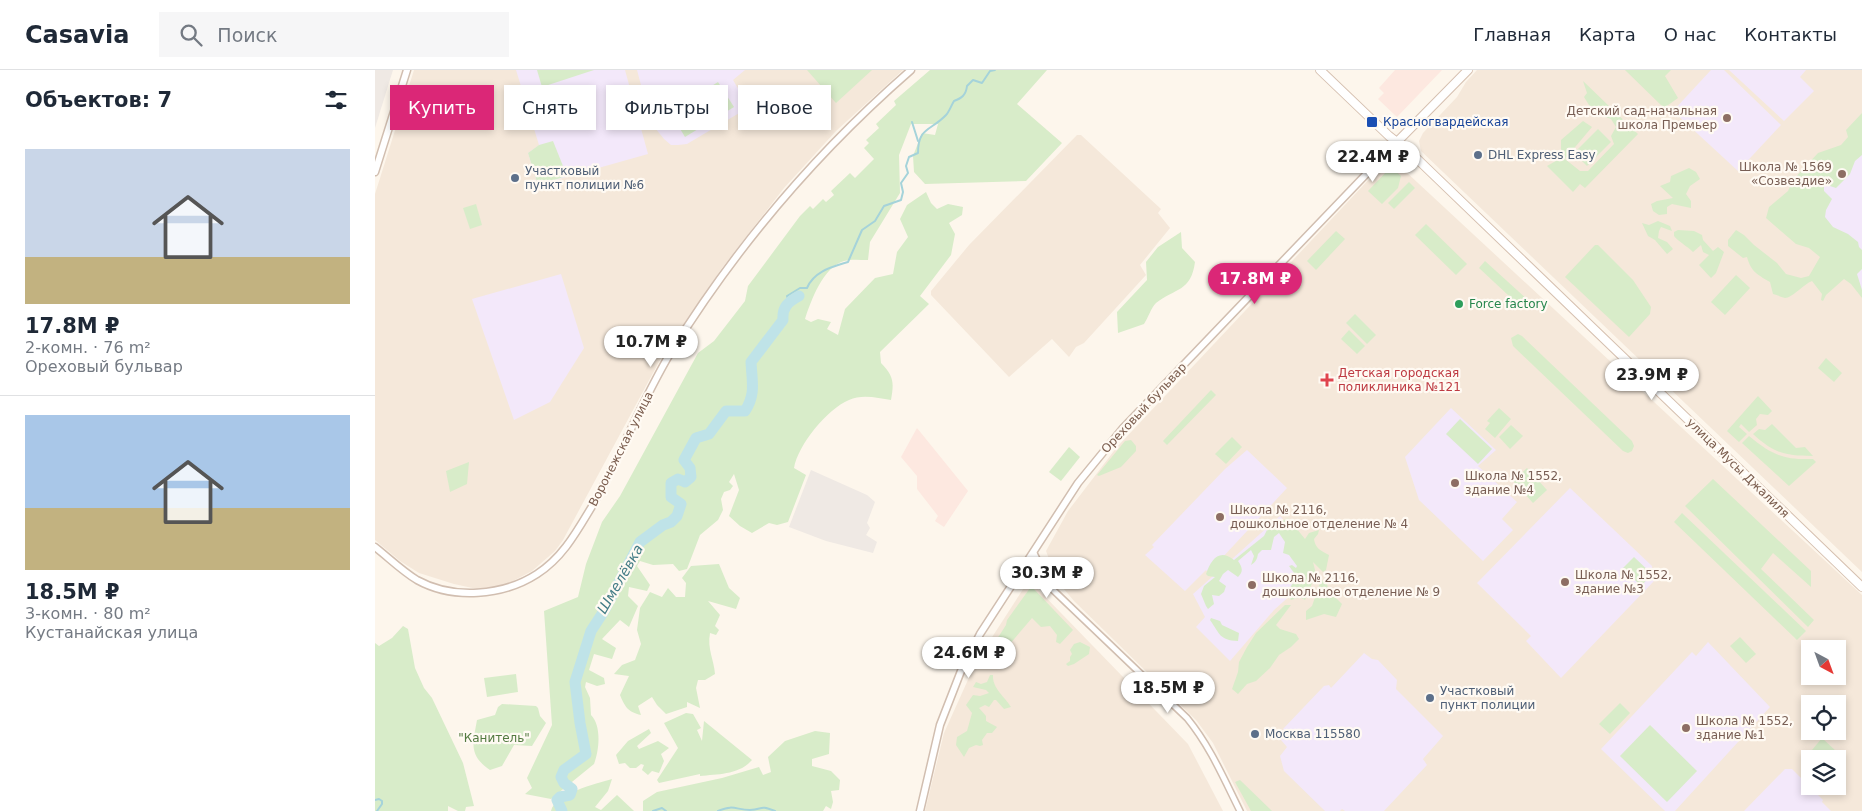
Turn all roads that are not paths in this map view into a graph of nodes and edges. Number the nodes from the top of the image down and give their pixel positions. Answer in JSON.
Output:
{"nodes":[{"id":1,"x":407,"y":70,"type":"edge"},
{"id":2,"x":911,"y":70,"type":"edge"},
{"id":3,"x":1320,"y":70,"type":"edge"},
{"id":4,"x":1468,"y":70,"type":"edge"},
{"id":5,"x":1397,"y":142,"type":"junction"},
{"id":6,"x":375,"y":172,"type":"edge"},
{"id":7,"x":375,"y":547,"type":"edge"},
{"id":8,"x":1033,"y":553,"type":"junction"},
{"id":9,"x":1862,"y":587,"type":"edge"},
{"id":10,"x":919,"y":811,"type":"edge"},
{"id":11,"x":1240,"y":811,"type":"edge"}],
"edges":[{"from":1,"to":6,"type":"street"},
{"from":2,"to":7,"type":"street","name":"Воронежская улица"},
{"from":3,"to":5,"type":"main road","name":"улица Мусы Джалиля"},
{"from":4,"to":5,"type":"main road","name":"Ореховый бульвар"},
{"from":5,"to":8,"type":"street","name":"Ореховый бульвар"},
{"from":5,"to":9,"type":"main road","name":"улица Мусы Джалиля"},
{"from":8,"to":10,"type":"street","name":"Ореховый бульвар"},
{"from":8,"to":11,"type":"street"}]}
